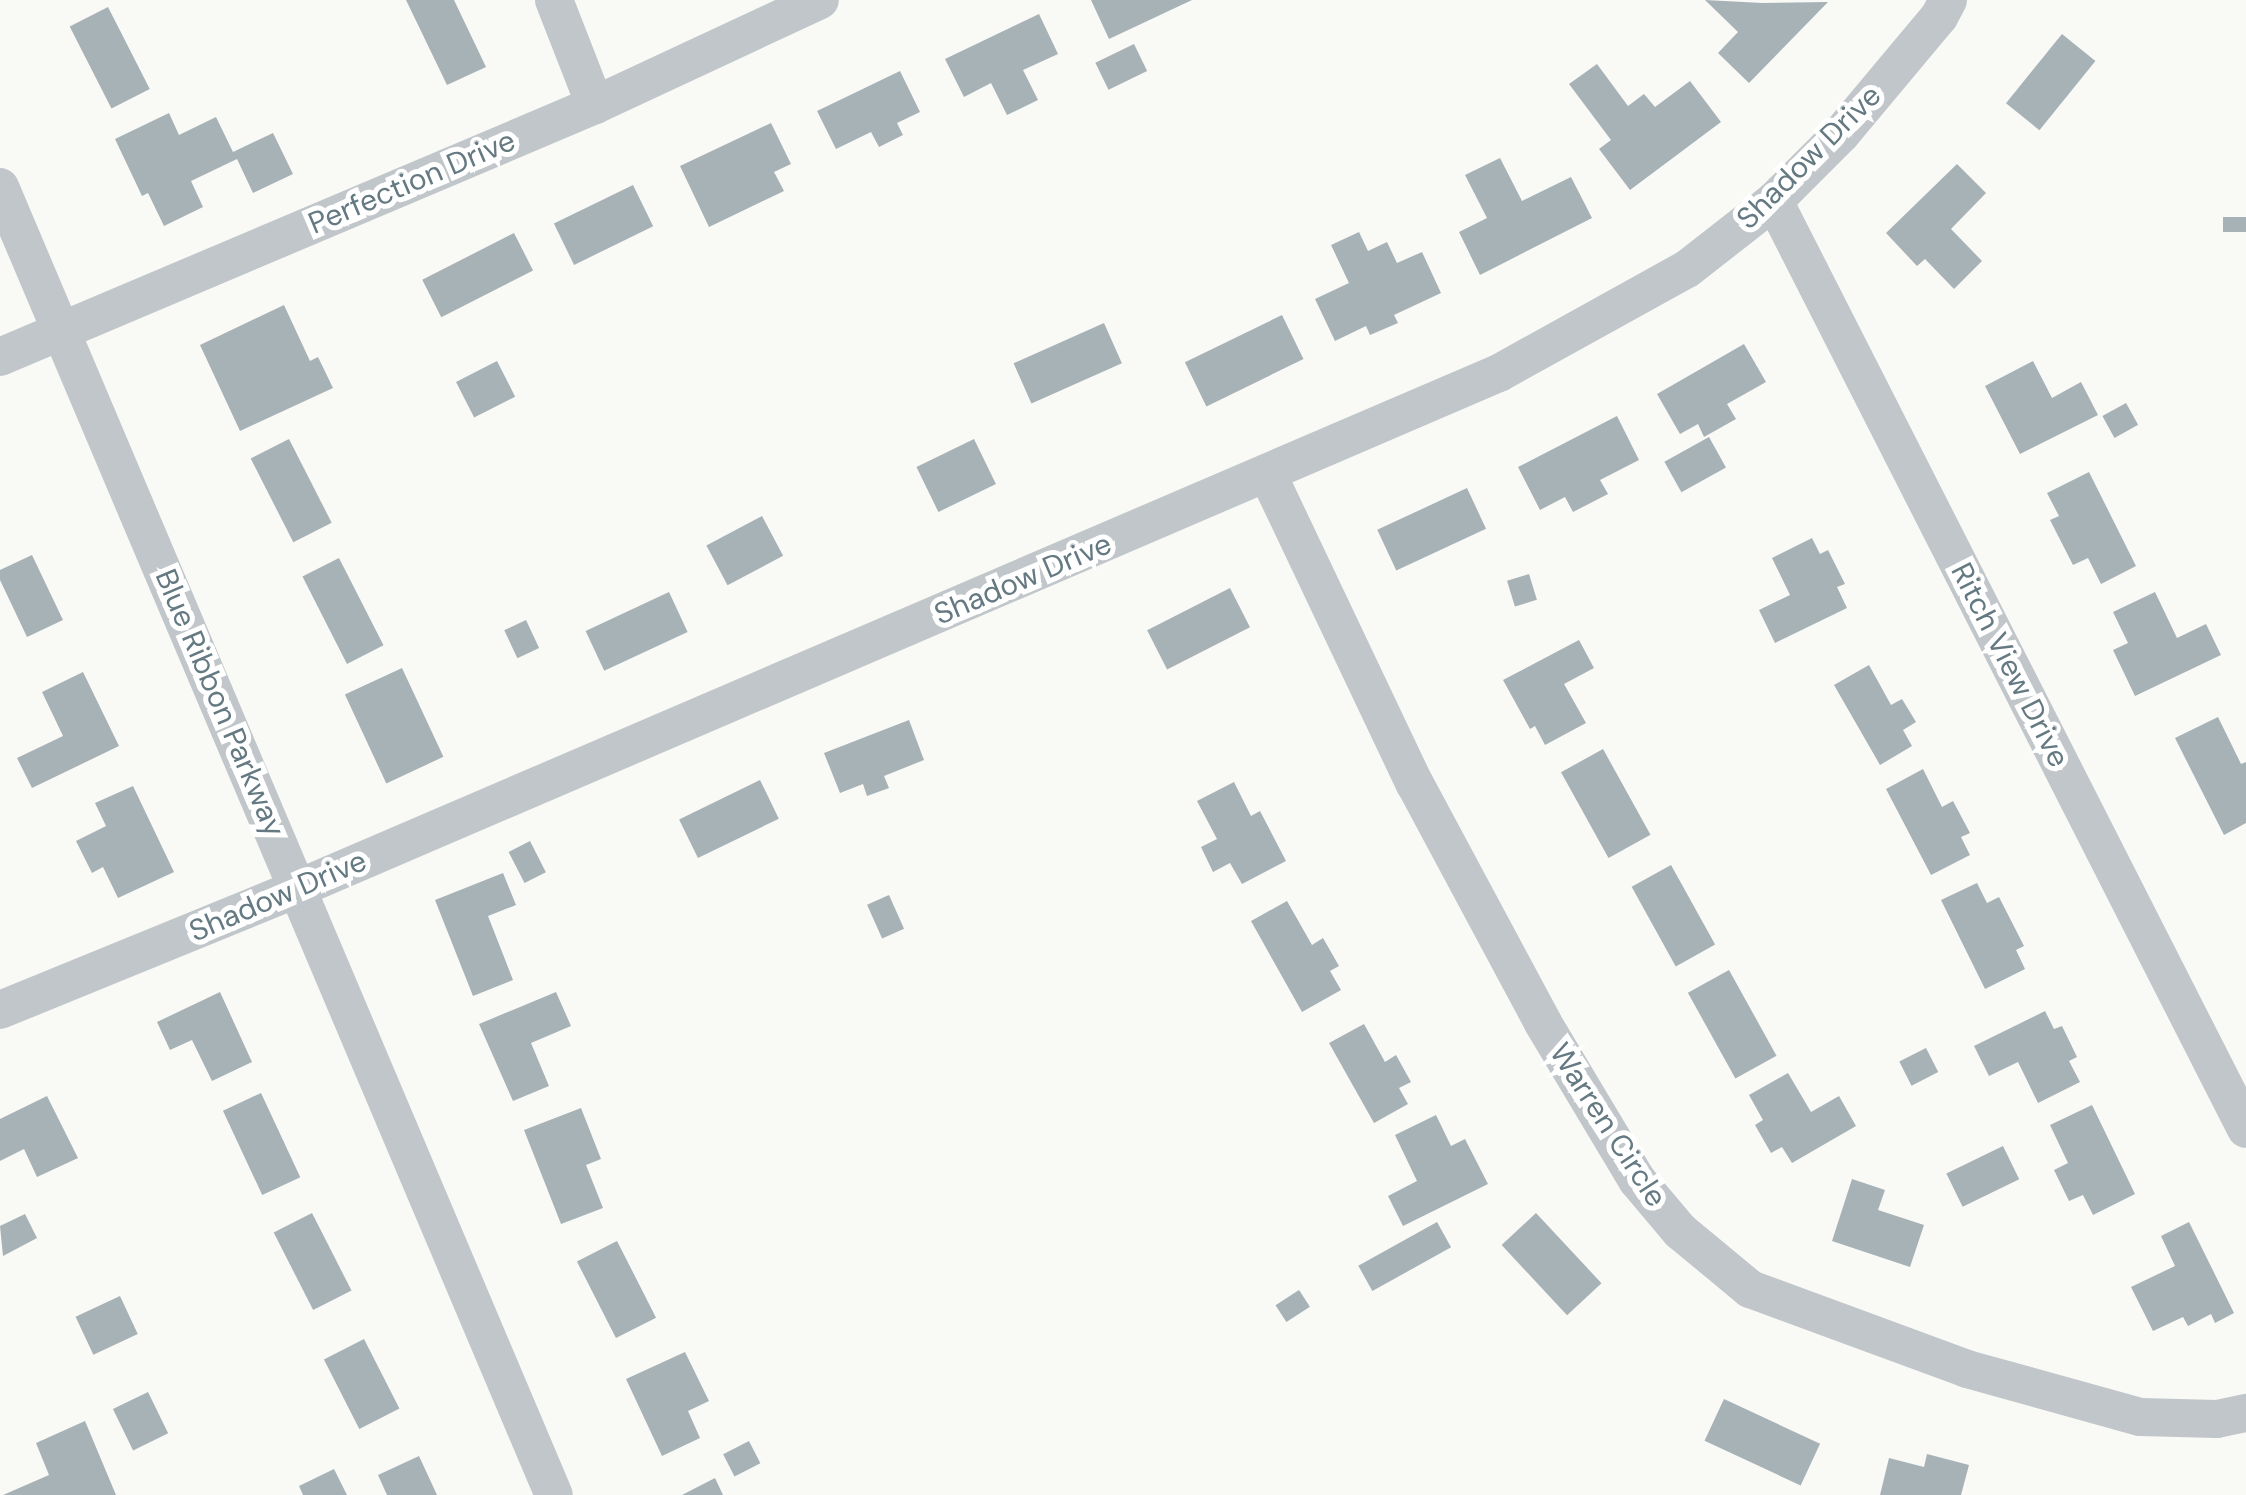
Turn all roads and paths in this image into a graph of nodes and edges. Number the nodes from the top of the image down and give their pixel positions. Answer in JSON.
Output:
{"nodes":[{"id":1,"x":554,"y":0,"type":"edge"},
{"id":2,"x":820,"y":0,"type":"edge"},
{"id":3,"x":1948,"y":0,"type":"edge"},
{"id":4,"x":595,"y":105,"type":"junction"},
{"id":5,"x":0,"y":187,"type":"edge"},
{"id":6,"x":1774,"y":201,"type":"junction"},
{"id":7,"x":61,"y":331,"type":"junction"},
{"id":8,"x":0,"y":357,"type":"edge"},
{"id":9,"x":1267,"y":473,"type":"junction"},
{"id":10,"x":299,"y":888,"type":"junction"},
{"id":11,"x":0,"y":1010,"type":"edge"},
{"id":12,"x":2246,"y":1129,"type":"edge"},
{"id":13,"x":2246,"y":1413,"type":"edge"},
{"id":14,"x":554,"y":1495,"type":"edge"}],
"edges":[{"from":1,"to":4,"type":"street"},
{"from":2,"to":4,"type":"street","name":"Perfection Drive"},
{"from":3,"to":6,"type":"street","name":"Shadow Drive"},
{"from":4,"to":7,"type":"street","name":"Perfection Drive"},
{"from":5,"to":7,"type":"street","name":"Blue Ribbon Parkway"},
{"from":6,"to":9,"type":"street","name":"Shadow Drive"},
{"from":6,"to":12,"type":"street","name":"Ritch View Drive"},
{"from":7,"to":8,"type":"street","name":"Perfection Drive"},
{"from":7,"to":10,"type":"street","name":"Blue Ribbon Parkway"},
{"from":9,"to":10,"type":"street","name":"Shadow Drive"},
{"from":9,"to":13,"type":"street","name":"Warren Circle"},
{"from":10,"to":11,"type":"street","name":"Shadow Drive"},
{"from":10,"to":14,"type":"street","name":"Blue Ribbon Parkway"}]}
